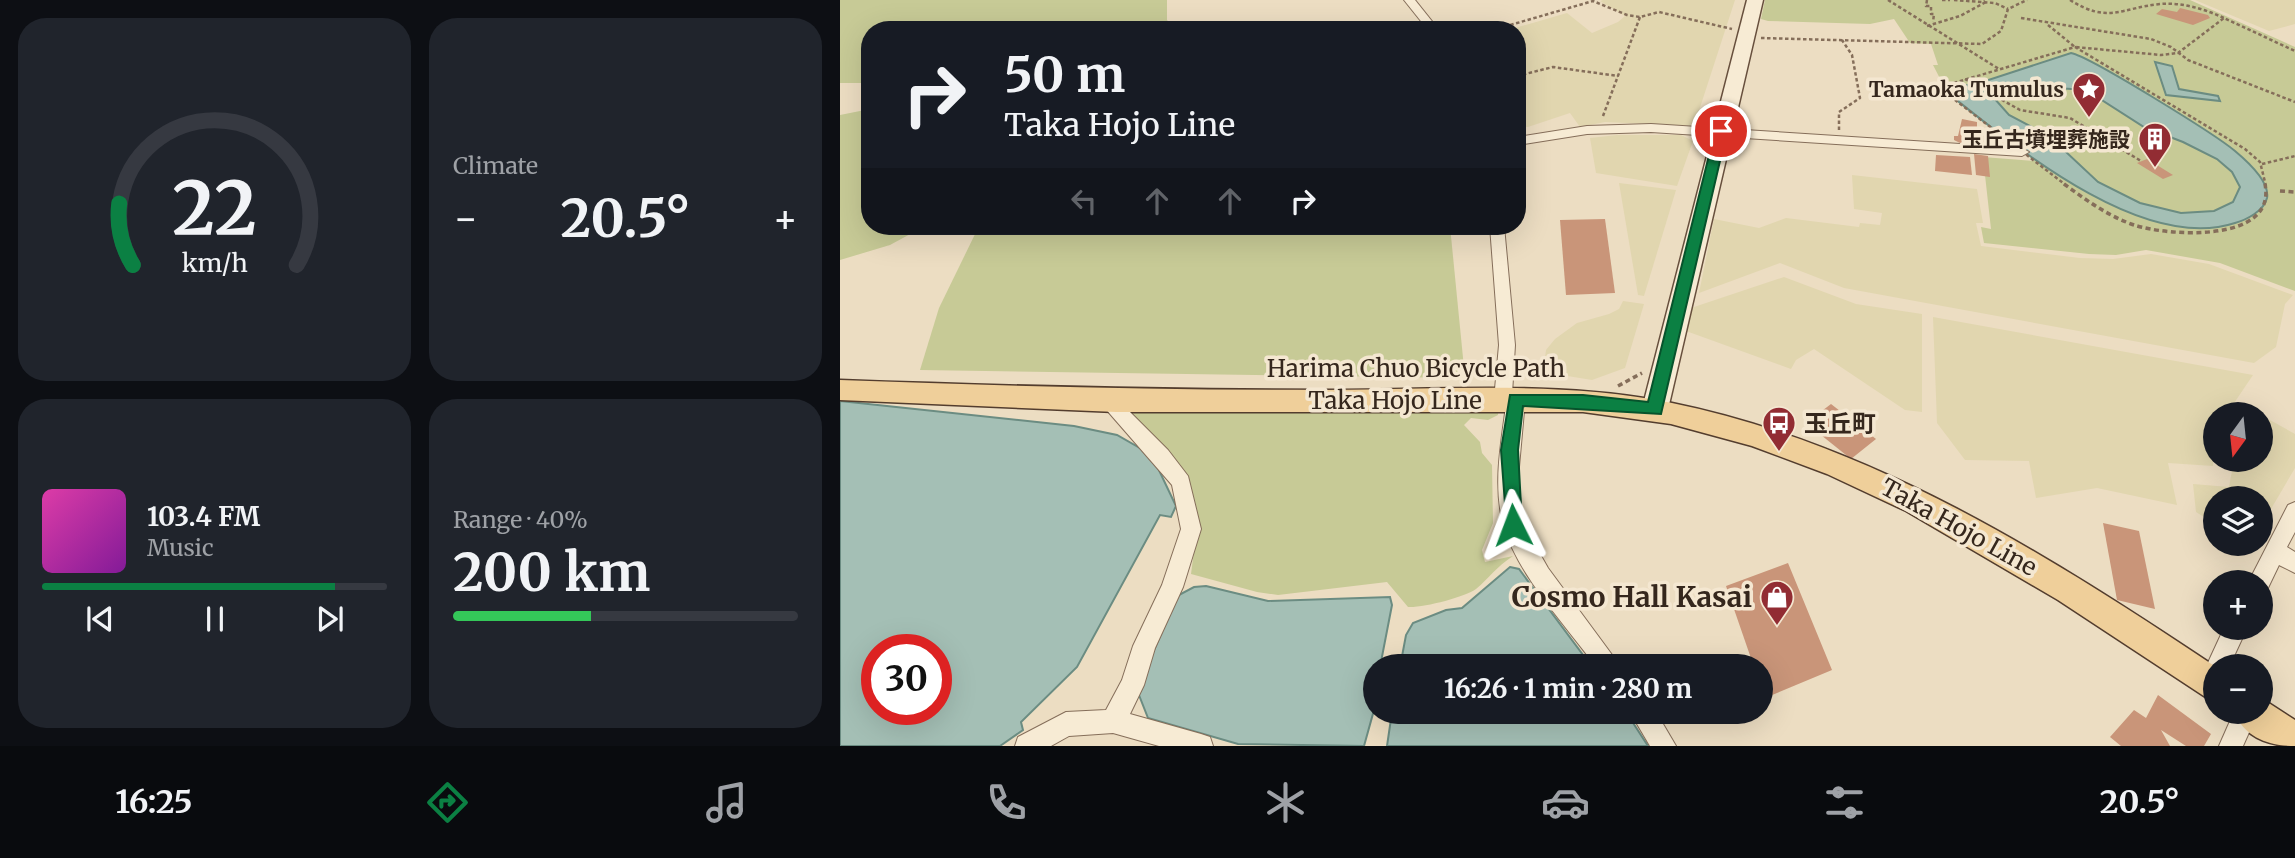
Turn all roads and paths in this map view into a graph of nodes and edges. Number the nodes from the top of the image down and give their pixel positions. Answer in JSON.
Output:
{"nodes":[{"id":1,"x":1409,"y":0,"type":"edge"},
{"id":2,"x":1755,"y":0,"type":"edge"},
{"id":3,"x":1888,"y":0,"type":"edge"},
{"id":4,"x":1927,"y":0,"type":"edge"},
{"id":5,"x":1942,"y":0,"type":"edge"},
{"id":6,"x":1952,"y":0,"type":"edge"},
{"id":7,"x":2027,"y":0,"type":"edge"},
{"id":8,"x":2070,"y":0,"type":"edge"},
{"id":9,"x":1985,"y":1,"type":"edge"},
{"id":10,"x":2008,"y":9,"type":"junction"},
{"id":11,"x":1640,"y":17,"type":"junction"},
{"id":12,"x":2021,"y":18,"type":"dead end"},
{"id":13,"x":2224,"y":18,"type":"junction"},
{"id":14,"x":1426,"y":21,"type":"edge"},
{"id":15,"x":1524,"y":21,"type":"edge"},
{"id":16,"x":1933,"y":23,"type":"junction"},
{"id":17,"x":2046,"y":23,"type":"junction"},
{"id":18,"x":1925,"y":27,"type":"junction"},
{"id":19,"x":1737,"y":33,"type":"junction"},
{"id":20,"x":1841,"y":39,"type":"junction"},
{"id":21,"x":1964,"y":46,"type":"junction"},
{"id":22,"x":2075,"y":47,"type":"junction"},
{"id":23,"x":2295,"y":51,"type":"edge"},
{"id":24,"x":2178,"y":53,"type":"junction"},
{"id":25,"x":1999,"y":69,"type":"junction"},
{"id":26,"x":1526,"y":74,"type":"edge"},
{"id":27,"x":1618,"y":76,"type":"junction"},
{"id":28,"x":1965,"y":79,"type":"junction"},
{"id":29,"x":1947,"y":85,"type":"dead end"},
{"id":30,"x":2295,"y":102,"type":"edge"},
{"id":31,"x":1599,"y":128,"type":"junction"},
{"id":32,"x":1721,"y":131,"type":"junction"},
{"id":33,"x":1839,"y":139,"type":"junction"},
{"id":34,"x":1526,"y":140,"type":"edge"},
{"id":35,"x":2022,"y":152,"type":"dead end"},
{"id":36,"x":2295,"y":156,"type":"edge"},
{"id":37,"x":2141,"y":161,"type":"dead end"},
{"id":38,"x":2262,"y":164,"type":"junction"},
{"id":39,"x":2271,"y":176,"type":"dead end"},
{"id":40,"x":2276,"y":183,"type":"dead end"},
{"id":41,"x":2280,"y":191,"type":"junction"},
{"id":42,"x":2295,"y":192,"type":"edge"},
{"id":43,"x":2280,"y":201,"type":"dead end"},
{"id":44,"x":2105,"y":209,"type":"dead end"},
{"id":45,"x":2233,"y":234,"type":"dead end"},
{"id":46,"x":1498,"y":235,"type":"edge"},
{"id":47,"x":1645,"y":362,"type":"dead end"},
{"id":48,"x":840,"y":390,"type":"edge"},
{"id":49,"x":1612,"y":390,"type":"dead end"},
{"id":50,"x":1509,"y":400,"type":"junction"},
{"id":51,"x":1116,"y":401,"type":"junction"},
{"id":52,"x":1655,"y":409,"type":"junction"},
{"id":53,"x":2295,"y":512,"type":"edge"},
{"id":54,"x":2275,"y":551,"type":"junction"},
{"id":55,"x":2295,"y":563,"type":"edge"},
{"id":56,"x":2266,"y":570,"type":"edge"},
{"id":57,"x":1601,"y":654,"type":"edge"},
{"id":58,"x":2203,"y":670,"type":"edge"},
{"id":59,"x":1113,"y":721,"type":"junction"},
{"id":60,"x":1650,"y":724,"type":"edge"},
{"id":61,"x":2241,"y":724,"type":"edge"},
{"id":62,"x":2270,"y":724,"type":"edge"},
{"id":63,"x":2295,"y":741,"type":"edge"},
{"id":64,"x":1027,"y":746,"type":"edge"},
{"id":65,"x":1201,"y":746,"type":"edge"},
{"id":66,"x":1664,"y":746,"type":"edge"},
{"id":67,"x":2231,"y":746,"type":"edge"}],
"edges":[{"from":1,"to":14,"type":"street"},
{"from":2,"to":19,"type":"street"},
{"from":3,"to":18,"type":"path"},
{"from":4,"to":16,"type":"path"},
{"from":5,"to":6,"type":"path"},
{"from":6,"to":9,"type":"path"},
{"from":7,"to":10,"type":"path"},
{"from":8,"to":13,"type":"path"},
{"from":9,"to":10,"type":"path"},
{"from":9,"to":16,"type":"path"},
{"from":10,"to":21,"type":"path"},
{"from":11,"to":15,"type":"path"},
{"from":11,"to":19,"type":"path"},
{"from":11,"to":27,"type":"path"},
{"from":12,"to":17,"type":"path"},
{"from":13,"to":23,"type":"path"},
{"from":13,"to":24,"type":"path"},
{"from":16,"to":18,"type":"path"},
{"from":17,"to":22,"type":"path"},
{"from":17,"to":24,"type":"path"},
{"from":18,"to":21,"type":"path"},
{"from":19,"to":20,"type":"path"},
{"from":19,"to":32,"type":"street"},
{"from":20,"to":21,"type":"path"},
{"from":20,"to":33,"type":"path"},
{"from":21,"to":25,"type":"path"},
{"from":22,"to":24,"type":"path"},
{"from":22,"to":25,"type":"path"},
{"from":22,"to":38,"type":"path"},
{"from":24,"to":30,"type":"path"},
{"from":25,"to":28,"type":"path"},
{"from":26,"to":27,"type":"path"},
{"from":27,"to":31,"type":"path"},
{"from":28,"to":29,"type":"path"},
{"from":28,"to":37,"type":"path"},
{"from":31,"to":32,"type":"street"},
{"from":31,"to":34,"type":"street"},
{"from":32,"to":33,"type":"street"},
{"from":32,"to":52,"type":"street"},
{"from":33,"to":35,"type":"street"},
{"from":36,"to":38,"type":"path"},
{"from":38,"to":39,"type":"path"},
{"from":40,"to":41,"type":"path"},
{"from":41,"to":42,"type":"path"},
{"from":41,"to":43,"type":"path"},
{"from":44,"to":45,"type":"path"},
{"from":46,"to":50,"type":"street"},
{"from":47,"to":49,"type":"path"},
{"from":48,"to":51,"type":"main road","name":"Taka Hojo Line"},
{"from":50,"to":51,"type":"main road","name":"Taka Hojo Line"},
{"from":50,"to":52,"type":"main road","name":"Taka Hojo Line"},
{"from":50,"to":57,"type":"street"},
{"from":51,"to":59,"type":"street"},
{"from":52,"to":58,"type":"main road","name":"Taka Hojo Line"},
{"from":53,"to":54,"type":"street"},
{"from":54,"to":55,"type":"street"},
{"from":54,"to":56,"type":"street"},
{"from":59,"to":64,"type":"street"},
{"from":59,"to":65,"type":"street"},
{"from":60,"to":66,"type":"street"},
{"from":61,"to":67,"type":"street"},
{"from":62,"to":63,"type":"main road"}]}
